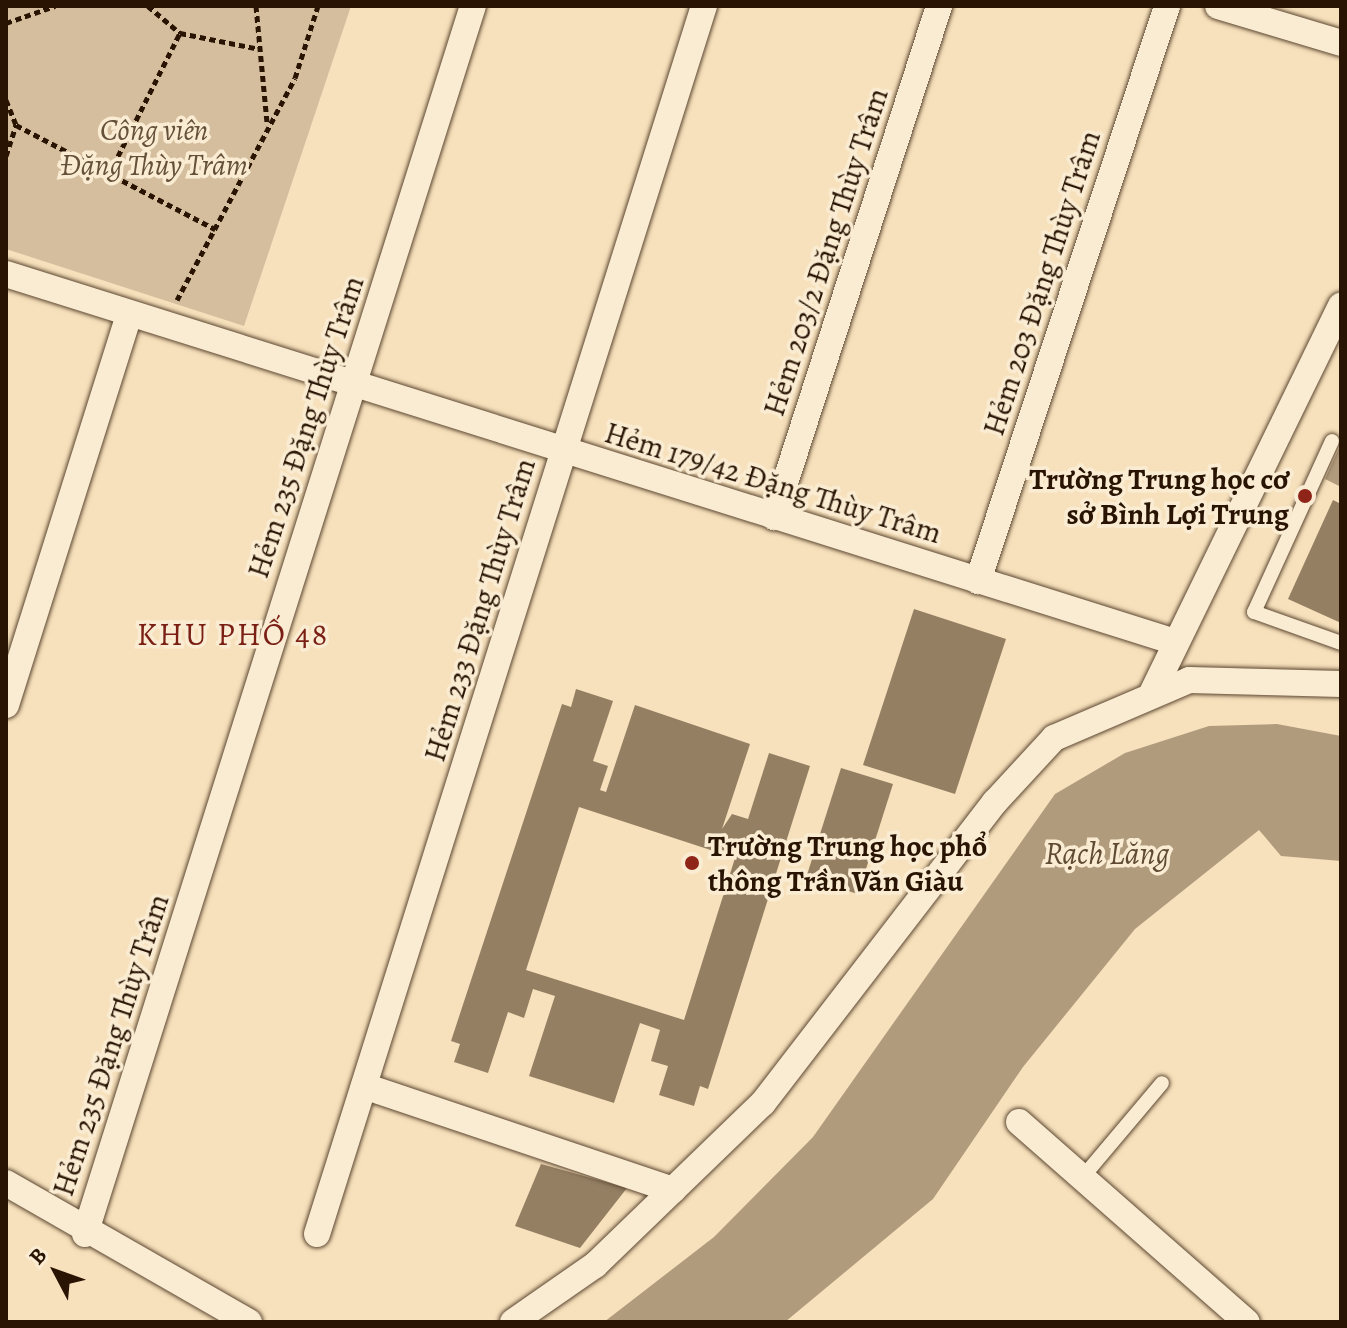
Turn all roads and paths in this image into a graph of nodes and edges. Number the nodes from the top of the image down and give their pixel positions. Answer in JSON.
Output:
{"nodes":[{"id":1,"x":55,"y":6,"type":"edge"},
{"id":2,"x":148,"y":6,"type":"edge"},
{"id":3,"x":256,"y":6,"type":"edge"},
{"id":4,"x":318,"y":6,"type":"edge"},
{"id":5,"x":473,"y":6,"type":"edge"},
{"id":6,"x":704,"y":6,"type":"edge"},
{"id":7,"x":939,"y":6,"type":"edge"},
{"id":8,"x":1167,"y":6,"type":"edge"},
{"id":9,"x":1218,"y":6,"type":"edge"},
{"id":10,"x":6,"y":23,"type":"edge"},
{"id":11,"x":180,"y":33,"type":"junction"},
{"id":12,"x":1341,"y":43,"type":"edge"},
{"id":13,"x":260,"y":49,"type":"junction"},
{"id":14,"x":6,"y":100,"type":"edge"},
{"id":15,"x":267,"y":123,"type":"dead end"},
{"id":16,"x":16,"y":125,"type":"junction"},
{"id":17,"x":6,"y":156,"type":"edge"},
{"id":18,"x":109,"y":174,"type":"junction"},
{"id":19,"x":215,"y":229,"type":"junction"},
{"id":20,"x":6,"y":274,"type":"edge"},
{"id":21,"x":1341,"y":306,"type":"edge"},
{"id":22,"x":129,"y":314,"type":"junction"},
{"id":23,"x":164,"y":326,"type":"junction"},
{"id":24,"x":352,"y":387,"type":"junction"},
{"id":25,"x":1332,"y":441,"type":"dead end"},
{"id":26,"x":564,"y":451,"type":"junction"},
{"id":27,"x":774,"y":517,"type":"junction"},
{"id":28,"x":978,"y":581,"type":"junction"},
{"id":29,"x":1175,"y":642,"type":"junction"},
{"id":30,"x":1341,"y":643,"type":"edge"},
{"id":31,"x":1341,"y":684,"type":"edge"},
{"id":32,"x":1152,"y":693,"type":"junction"},
{"id":33,"x":6,"y":705,"type":"edge"},
{"id":34,"x":1162,"y":1083,"type":"dead end"},
{"id":35,"x":364,"y":1086,"type":"junction"},
{"id":36,"x":1019,"y":1122,"type":"dead end"},
{"id":37,"x":1082,"y":1178,"type":"junction"},
{"id":38,"x":6,"y":1183,"type":"edge"},
{"id":39,"x":673,"y":1190,"type":"junction"},
{"id":40,"x":85,"y":1234,"type":"junction"},
{"id":41,"x":317,"y":1234,"type":"dead end"},
{"id":42,"x":249,"y":1322,"type":"edge"},
{"id":43,"x":513,"y":1322,"type":"edge"},
{"id":44,"x":1247,"y":1322,"type":"edge"}],
"edges":[{"from":1,"to":10,"type":"path"},
{"from":2,"to":11,"type":"path"},
{"from":3,"to":13,"type":"path"},
{"from":4,"to":19,"type":"path"},
{"from":5,"to":24,"type":"street","name":"Hẻm 235 Đặng Thùy Trâm"},
{"from":6,"to":26,"type":"street","name":"Hẻm 233 Đặng Thùy Trâm"},
{"from":7,"to":27,"type":"street","name":"Hẻm 203/2 Đặng Thùy Trâm"},
{"from":8,"to":28,"type":"street","name":"Hẻm 203 Đặng Thùy Trâm"},
{"from":9,"to":12,"type":"street"},
{"from":11,"to":13,"type":"path"},
{"from":11,"to":18,"type":"path"},
{"from":13,"to":15,"type":"path"},
{"from":14,"to":16,"type":"path"},
{"from":16,"to":17,"type":"path"},
{"from":16,"to":18,"type":"path"},
{"from":18,"to":19,"type":"path"},
{"from":19,"to":23,"type":"path"},
{"from":20,"to":22,"type":"street","name":"Hẻm 179/42 Đặng Thùy Trâm"},
{"from":21,"to":29,"type":"street"},
{"from":22,"to":23,"type":"street","name":"Hẻm 179/42 Đặng Thùy Trâm"},
{"from":22,"to":33,"type":"street"},
{"from":23,"to":24,"type":"street","name":"Hẻm 179/42 Đặng Thùy Trâm"},
{"from":24,"to":26,"type":"street","name":"Hẻm 179/42 Đặng Thùy Trâm"},
{"from":24,"to":40,"type":"street","name":"Hẻm 235 Đặng Thùy Trâm"},
{"from":25,"to":30,"type":"lane"},
{"from":26,"to":27,"type":"street","name":"Hẻm 179/42 Đặng Thùy Trâm"},
{"from":26,"to":35,"type":"street","name":"Hẻm 233 Đặng Thùy Trâm"},
{"from":27,"to":28,"type":"street","name":"Hẻm 179/42 Đặng Thùy Trâm"},
{"from":28,"to":29,"type":"street","name":"Hẻm 179/42 Đặng Thùy Trâm"},
{"from":29,"to":32,"type":"street"},
{"from":31,"to":32,"type":"street"},
{"from":32,"to":39,"type":"street"},
{"from":34,"to":37,"type":"lane"},
{"from":35,"to":39,"type":"street"},
{"from":35,"to":41,"type":"street","name":"Hẻm 233 Đặng Thùy Trâm"},
{"from":36,"to":37,"type":"street"},
{"from":37,"to":44,"type":"street"},
{"from":38,"to":40,"type":"street"},
{"from":39,"to":43,"type":"street"},
{"from":40,"to":42,"type":"street"}]}
